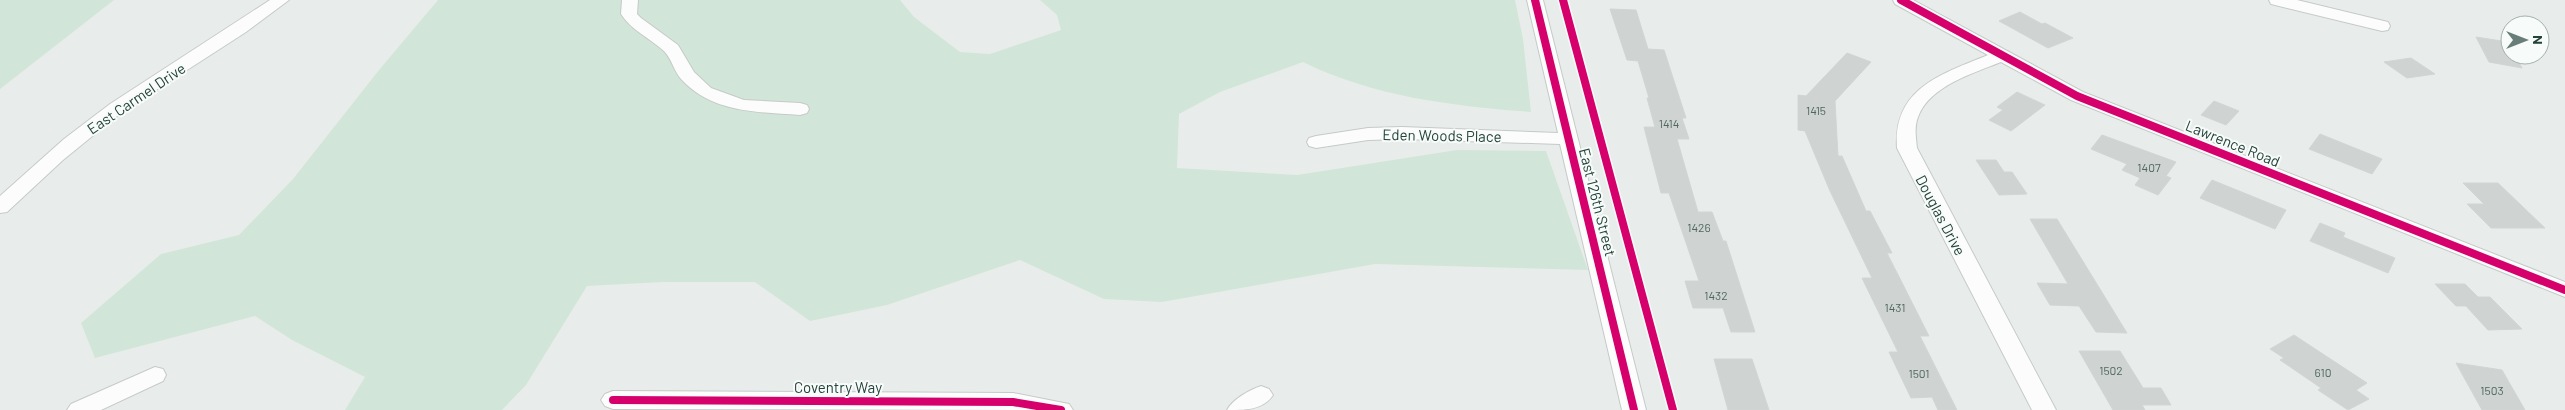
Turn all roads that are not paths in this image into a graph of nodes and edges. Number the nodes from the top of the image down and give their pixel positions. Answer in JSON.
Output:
{"nodes":[{"id":1,"x":281,"y":0,"type":"edge"},
{"id":2,"x":630,"y":0,"type":"edge"},
{"id":3,"x":1535,"y":0,"type":"edge"},
{"id":4,"x":1901,"y":0,"type":"edge"},
{"id":5,"x":2277,"y":0,"type":"edge"},
{"id":6,"x":2382,"y":26,"type":"dead end"},
{"id":7,"x":2000,"y":56,"type":"junction"},
{"id":8,"x":800,"y":110,"type":"dead end"},
{"id":9,"x":1568,"y":139,"type":"junction"},
{"id":10,"x":1316,"y":142,"type":"dead end"},
{"id":11,"x":0,"y":207,"type":"edge"},
{"id":12,"x":2565,"y":290,"type":"edge"},
{"id":13,"x":155,"y":375,"type":"dead end"},
{"id":14,"x":1261,"y":395,"type":"dead end"},
{"id":15,"x":614,"y":400,"type":"dead end"},
{"id":16,"x":78,"y":410,"type":"edge"},
{"id":17,"x":1061,"y":410,"type":"edge"},
{"id":18,"x":1239,"y":410,"type":"edge"},
{"id":19,"x":1634,"y":410,"type":"edge"},
{"id":20,"x":2044,"y":410,"type":"edge"}],
"edges":[{"from":1,"to":11,"type":"street","name":"East Carmel Drive"},
{"from":2,"to":8,"type":"street"},
{"from":3,"to":9,"type":"street","name":"East 126th Street"},
{"from":4,"to":7,"type":"street","name":"Lawrence Road"},
{"from":5,"to":6,"type":"street"},
{"from":7,"to":12,"type":"street","name":"Lawrence Road"},
{"from":7,"to":20,"type":"street","name":"Douglas Drive"},
{"from":9,"to":10,"type":"street","name":"Eden Woods Place"},
{"from":9,"to":19,"type":"street","name":"East 126th Street"},
{"from":13,"to":16,"type":"street"},
{"from":14,"to":18,"type":"street"},
{"from":15,"to":17,"type":"street","name":"Coventry Way"}]}
